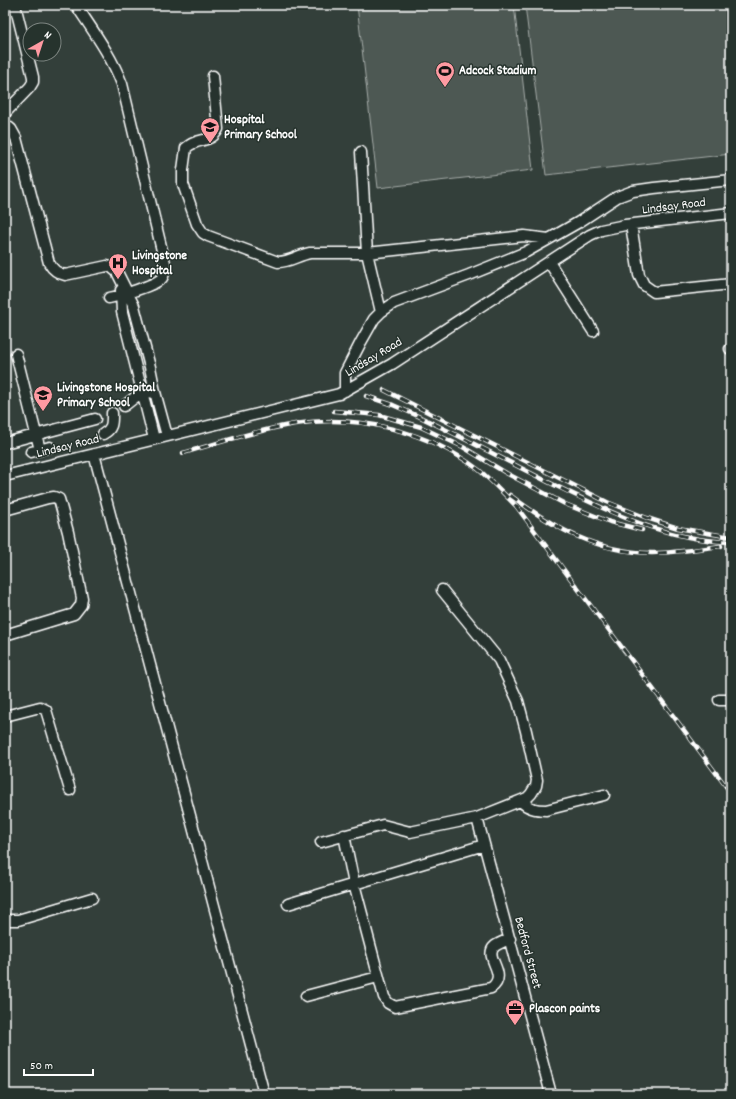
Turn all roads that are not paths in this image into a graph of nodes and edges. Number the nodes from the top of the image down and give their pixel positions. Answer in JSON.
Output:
{"nodes":[{"id":1,"x":15,"y":5,"type":"edge"},
{"id":2,"x":76,"y":5,"type":"edge"},
{"id":3,"x":213,"y":76,"type":"dead end"},
{"id":4,"x":5,"y":113,"type":"edge"},
{"id":5,"x":5,"y":124,"type":"edge"},
{"id":6,"x":362,"y":152,"type":"dead end"},
{"id":7,"x":731,"y":180,"type":"edge"},
{"id":8,"x":731,"y":213,"type":"edge"},
{"id":9,"x":631,"y":225,"type":"junction"},
{"id":10,"x":549,"y":239,"type":"junction"},
{"id":11,"x":367,"y":253,"type":"junction"},
{"id":12,"x":549,"y":262,"type":"junction"},
{"id":13,"x":731,"y":284,"type":"edge"},
{"id":14,"x":124,"y":294,"type":"junction"},
{"id":15,"x":110,"y":298,"type":"dead end"},
{"id":16,"x":380,"y":312,"type":"junction"},
{"id":17,"x":593,"y":331,"type":"dead end"},
{"id":18,"x":16,"y":354,"type":"dead end"},
{"id":19,"x":345,"y":391,"type":"junction"},
{"id":20,"x":154,"y":392,"type":"junction"},
{"id":21,"x":143,"y":394,"type":"junction"},
{"id":22,"x":124,"y":406,"type":"dead end"},
{"id":23,"x":112,"y":413,"type":"dead end"},
{"id":24,"x":95,"y":419,"type":"dead end"},
{"id":25,"x":104,"y":434,"type":"dead end"},
{"id":26,"x":36,"y":435,"type":"junction"},
{"id":27,"x":167,"y":436,"type":"junction"},
{"id":28,"x":154,"y":439,"type":"junction"},
{"id":29,"x":5,"y":443,"type":"edge"},
{"id":30,"x":50,"y":447,"type":"dead end"},
{"id":31,"x":94,"y":454,"type":"junction"},
{"id":32,"x":5,"y":476,"type":"edge"},
{"id":33,"x":5,"y":510,"type":"edge"},
{"id":34,"x":442,"y":590,"type":"dead end"},
{"id":35,"x":5,"y":636,"type":"edge"},
{"id":36,"x":719,"y":700,"type":"dead end"},
{"id":37,"x":731,"y":700,"type":"edge"},
{"id":38,"x":5,"y":716,"type":"edge"},
{"id":39,"x":70,"y":790,"type":"dead end"},
{"id":40,"x":604,"y":795,"type":"dead end"},
{"id":41,"x":520,"y":801,"type":"junction"},
{"id":42,"x":477,"y":818,"type":"junction"},
{"id":43,"x":344,"y":835,"type":"junction"},
{"id":44,"x":321,"y":842,"type":"dead end"},
{"id":45,"x":484,"y":845,"type":"junction"},
{"id":46,"x":354,"y":884,"type":"junction"},
{"id":47,"x":92,"y":898,"type":"dead end"},
{"id":48,"x":288,"y":904,"type":"dead end"},
{"id":49,"x":5,"y":920,"type":"edge"},
{"id":50,"x":510,"y":939,"type":"junction"},
{"id":51,"x":378,"y":977,"type":"junction"},
{"id":52,"x":306,"y":996,"type":"dead end"},
{"id":53,"x":264,"y":1094,"type":"edge"},
{"id":54,"x":551,"y":1094,"type":"edge"}],
"edges":[{"from":1,"to":4,"type":"street"},
{"from":2,"to":14,"type":"street"},
{"from":3,"to":11,"type":"street"},
{"from":5,"to":14,"type":"street"},
{"from":6,"to":11,"type":"street"},
{"from":7,"to":10,"type":"street"},
{"from":8,"to":9,"type":"street","name":"Lindsay Road"},
{"from":9,"to":12,"type":"street","name":"Lindsay Road"},
{"from":9,"to":13,"type":"street"},
{"from":10,"to":11,"type":"street"},
{"from":10,"to":16,"type":"street"},
{"from":11,"to":16,"type":"street"},
{"from":12,"to":17,"type":"street"},
{"from":12,"to":19,"type":"street","name":"Lindsay Road"},
{"from":14,"to":15,"type":"street"},
{"from":14,"to":20,"type":"street"},
{"from":14,"to":21,"type":"street"},
{"from":16,"to":19,"type":"street"},
{"from":18,"to":26,"type":"street"},
{"from":19,"to":27,"type":"street","name":"Lindsay Road"},
{"from":20,"to":21,"type":"street"},
{"from":20,"to":27,"type":"street"},
{"from":21,"to":22,"type":"street"},
{"from":21,"to":28,"type":"street"},
{"from":23,"to":25,"type":"street"},
{"from":24,"to":26,"type":"street"},
{"from":26,"to":29,"type":"street"},
{"from":26,"to":30,"type":"street"},
{"from":27,"to":28,"type":"street","name":"Lindsay Road"},
{"from":28,"to":31,"type":"street","name":"Lindsay Road"},
{"from":31,"to":32,"type":"street","name":"Lindsay Road"},
{"from":31,"to":53,"type":"street"},
{"from":33,"to":35,"type":"street"},
{"from":34,"to":41,"type":"street"},
{"from":36,"to":37,"type":"street"},
{"from":38,"to":39,"type":"street"},
{"from":40,"to":41,"type":"street"},
{"from":41,"to":42,"type":"street"},
{"from":42,"to":43,"type":"street"},
{"from":42,"to":45,"type":"street","name":"Bedford Street"},
{"from":43,"to":44,"type":"street"},
{"from":43,"to":46,"type":"street"},
{"from":45,"to":46,"type":"street"},
{"from":45,"to":50,"type":"street","name":"Bedford Street"},
{"from":46,"to":48,"type":"street"},
{"from":46,"to":51,"type":"street"},
{"from":47,"to":49,"type":"street"},
{"from":50,"to":51,"type":"street"},
{"from":50,"to":54,"type":"street","name":"Bedford Street"},
{"from":51,"to":52,"type":"street"}]}
